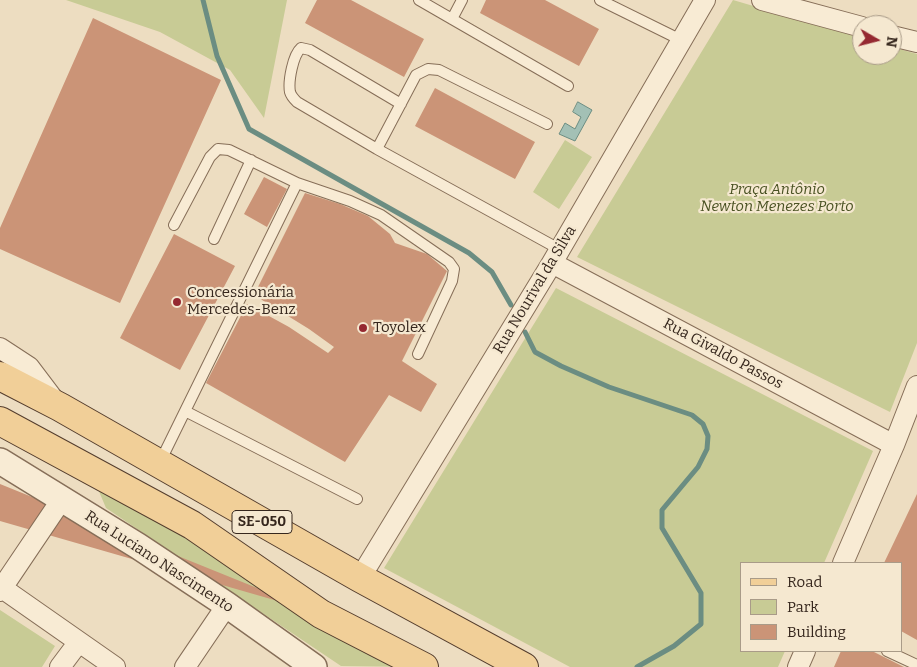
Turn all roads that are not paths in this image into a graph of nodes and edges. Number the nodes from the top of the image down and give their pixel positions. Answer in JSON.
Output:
{"nodes":[{"id":1,"x":418,"y":0,"type":"edge"},
{"id":2,"x":462,"y":0,"type":"edge"},
{"id":3,"x":600,"y":0,"type":"edge"},
{"id":4,"x":705,"y":0,"type":"edge"},
{"id":5,"x":762,"y":0,"type":"edge"},
{"id":6,"x":452,"y":19,"type":"junction"},
{"id":7,"x":852,"y":24,"type":"edge"},
{"id":8,"x":902,"y":38,"type":"edge"},
{"id":9,"x":682,"y":40,"type":"junction"},
{"id":10,"x":917,"y":42,"type":"edge"},
{"id":11,"x":568,"y":86,"type":"dead end"},
{"id":12,"x":401,"y":104,"type":"junction"},
{"id":13,"x":547,"y":124,"type":"dead end"},
{"id":14,"x":377,"y":149,"type":"junction"},
{"id":15,"x":251,"y":160,"type":"junction"},
{"id":16,"x":298,"y":184,"type":"junction"},
{"id":17,"x":174,"y":225,"type":"dead end"},
{"id":18,"x":214,"y":239,"type":"dead end"},
{"id":19,"x":555,"y":256,"type":"junction"},
{"id":20,"x":0,"y":348,"type":"edge"},
{"id":21,"x":418,"y":354,"type":"dead end"},
{"id":22,"x":0,"y":376,"type":"edge"},
{"id":23,"x":917,"y":386,"type":"edge"},
{"id":24,"x":60,"y":407,"type":"junction"},
{"id":25,"x":185,"y":411,"type":"junction"},
{"id":26,"x":0,"y":421,"type":"edge"},
{"id":27,"x":894,"y":445,"type":"junction"},
{"id":28,"x":0,"y":461,"type":"edge"},
{"id":29,"x":159,"y":463,"type":"junction"},
{"id":30,"x":62,"y":499,"type":"junction"},
{"id":31,"x":357,"y":500,"type":"dead end"},
{"id":32,"x":843,"y":562,"type":"edge"},
{"id":33,"x":360,"y":578,"type":"junction"},
{"id":34,"x":1,"y":589,"type":"edge"},
{"id":35,"x":227,"y":605,"type":"junction"},
{"id":36,"x":78,"y":643,"type":"junction"},
{"id":37,"x":805,"y":652,"type":"edge"},
{"id":38,"x":889,"y":652,"type":"edge"},
{"id":39,"x":917,"y":665,"type":"edge"},
{"id":40,"x":60,"y":667,"type":"edge"},
{"id":41,"x":115,"y":667,"type":"edge"},
{"id":42,"x":185,"y":667,"type":"edge"},
{"id":43,"x":314,"y":667,"type":"edge"},
{"id":44,"x":424,"y":667,"type":"edge"},
{"id":45,"x":524,"y":667,"type":"edge"},
{"id":46,"x":798,"y":667,"type":"edge"}],
"edges":[{"from":1,"to":6,"type":"lane"},
{"from":2,"to":6,"type":"lane"},
{"from":3,"to":9,"type":"lane"},
{"from":4,"to":9,"type":"street","name":"Rua Nourival da Silva"},
{"from":5,"to":7,"type":"street"},
{"from":6,"to":11,"type":"lane"},
{"from":8,"to":10,"type":"street"},
{"from":9,"to":19,"type":"street","name":"Rua Nourival da Silva"},
{"from":12,"to":13,"type":"lane"},
{"from":12,"to":14,"type":"lane"},
{"from":12,"to":14,"type":"lane"},
{"from":14,"to":19,"type":"lane"},
{"from":15,"to":16,"type":"lane"},
{"from":15,"to":17,"type":"lane"},
{"from":15,"to":18,"type":"lane"},
{"from":16,"to":21,"type":"lane"},
{"from":16,"to":25,"type":"lane"},
{"from":19,"to":27,"type":"street","name":"Rua Givaldo Passos"},
{"from":19,"to":33,"type":"street","name":"Rua Nourival da Silva"},
{"from":20,"to":24,"type":"street"},
{"from":22,"to":24,"type":"main road","number":"SE-050"},
{"from":23,"to":27,"type":"street"},
{"from":24,"to":29,"type":"main road","number":"SE-050"},
{"from":25,"to":29,"type":"lane"},
{"from":25,"to":31,"type":"lane"},
{"from":26,"to":44,"type":"main road","number":"SE-050"},
{"from":27,"to":32,"type":"street"},
{"from":28,"to":30,"type":"street","name":"Rua Luciano Nascimento"},
{"from":29,"to":33,"type":"main road","number":"SE-050"},
{"from":30,"to":34,"type":"street"},
{"from":30,"to":35,"type":"street","name":"Rua Luciano Nascimento"},
{"from":33,"to":45,"type":"main road","number":"SE-050"},
{"from":34,"to":36,"type":"street"},
{"from":35,"to":42,"type":"street"},
{"from":35,"to":43,"type":"street","name":"Rua Luciano Nascimento"},
{"from":36,"to":40,"type":"street"},
{"from":36,"to":41,"type":"street"},
{"from":37,"to":46,"type":"street"},
{"from":38,"to":39,"type":"lane"}]}
